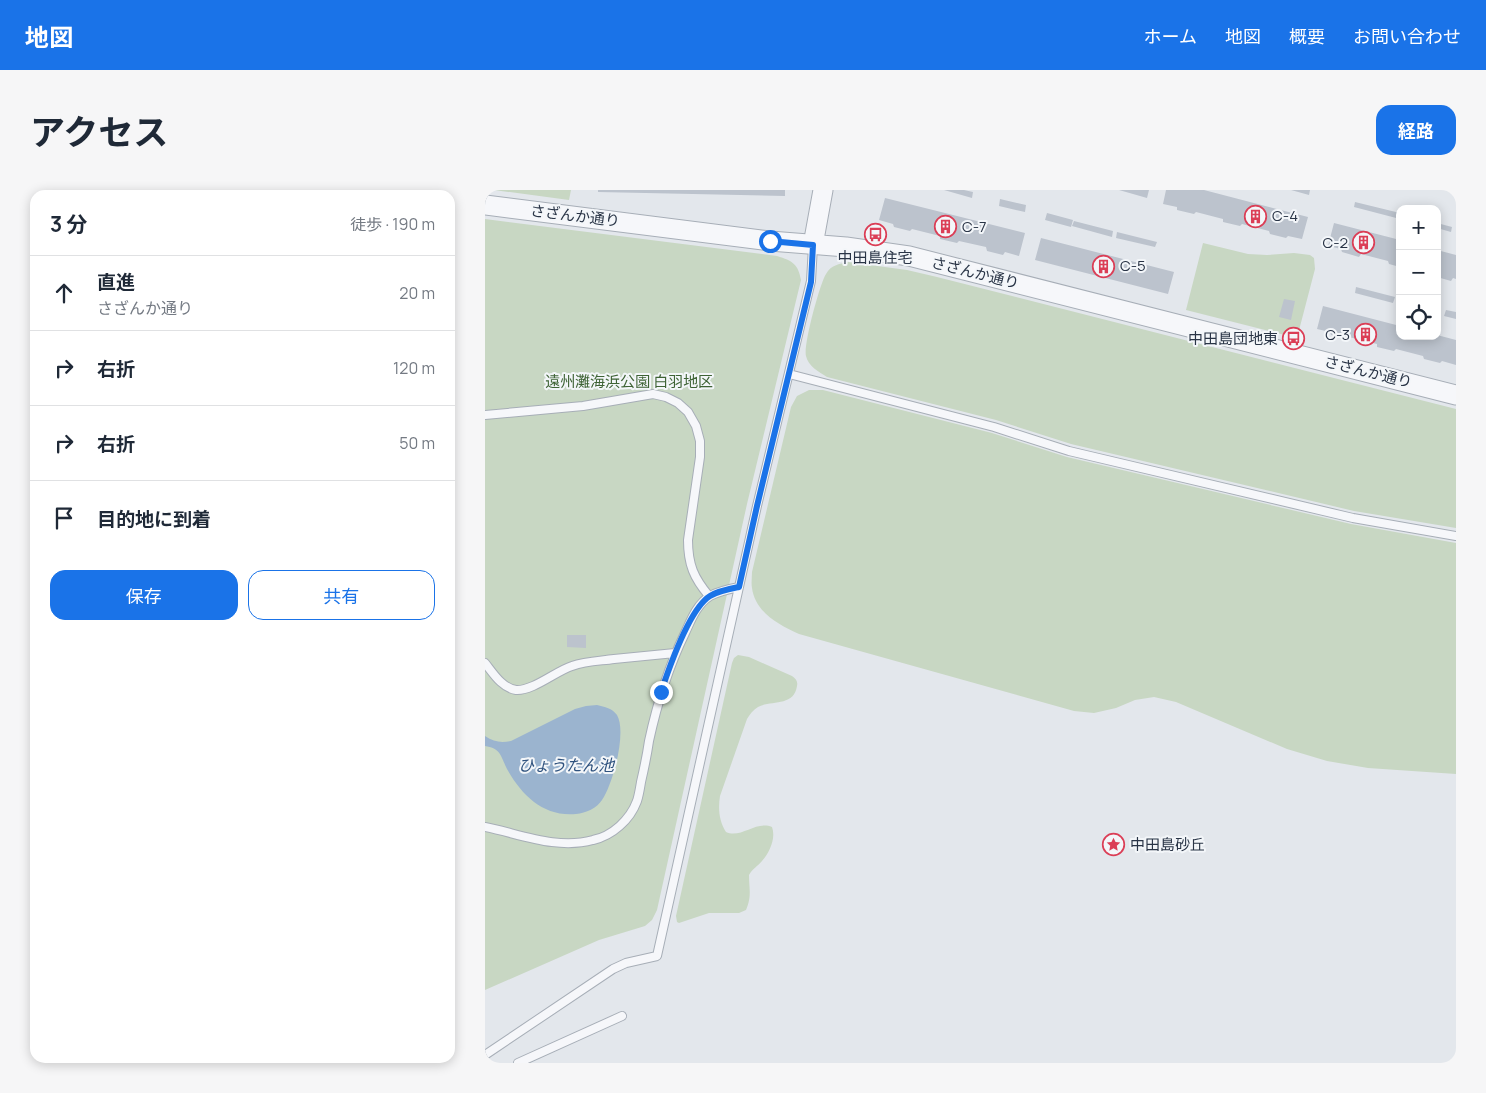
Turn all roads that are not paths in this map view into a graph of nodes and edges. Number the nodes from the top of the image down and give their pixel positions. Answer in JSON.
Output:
{"nodes":[{"id":1,"x":823,"y":190,"type":"edge"},
{"id":2,"x":485,"y":204,"type":"edge"},
{"id":3,"x":813,"y":245,"type":"junction"},
{"id":4,"x":789,"y":374,"type":"junction"},
{"id":5,"x":1456,"y":395,"type":"edge"},
{"id":6,"x":485,"y":415,"type":"edge"},
{"id":7,"x":1456,"y":536,"type":"edge"},
{"id":8,"x":739,"y":587,"type":"junction"},
{"id":9,"x":709,"y":596,"type":"junction"},
{"id":10,"x":675,"y":653,"type":"junction"},
{"id":11,"x":485,"y":663,"type":"edge"},
{"id":12,"x":485,"y":827,"type":"edge"},
{"id":13,"x":622,"y":1016,"type":"dead end"},
{"id":14,"x":485,"y":1054,"type":"edge"},
{"id":15,"x":518,"y":1063,"type":"edge"}],
"edges":[{"from":1,"to":3,"type":"street"},
{"from":2,"to":3,"type":"street","name":"さざんか通り"},
{"from":3,"to":4,"type":"lane"},
{"from":3,"to":5,"type":"street","name":"さざんか通り"},
{"from":4,"to":7,"type":"lane"},
{"from":4,"to":8,"type":"lane"},
{"from":6,"to":9,"type":"lane"},
{"from":8,"to":9,"type":"lane"},
{"from":8,"to":14,"type":"lane"},
{"from":9,"to":10,"type":"lane"},
{"from":10,"to":11,"type":"lane"},
{"from":10,"to":12,"type":"lane"},
{"from":13,"to":15,"type":"lane"}]}
